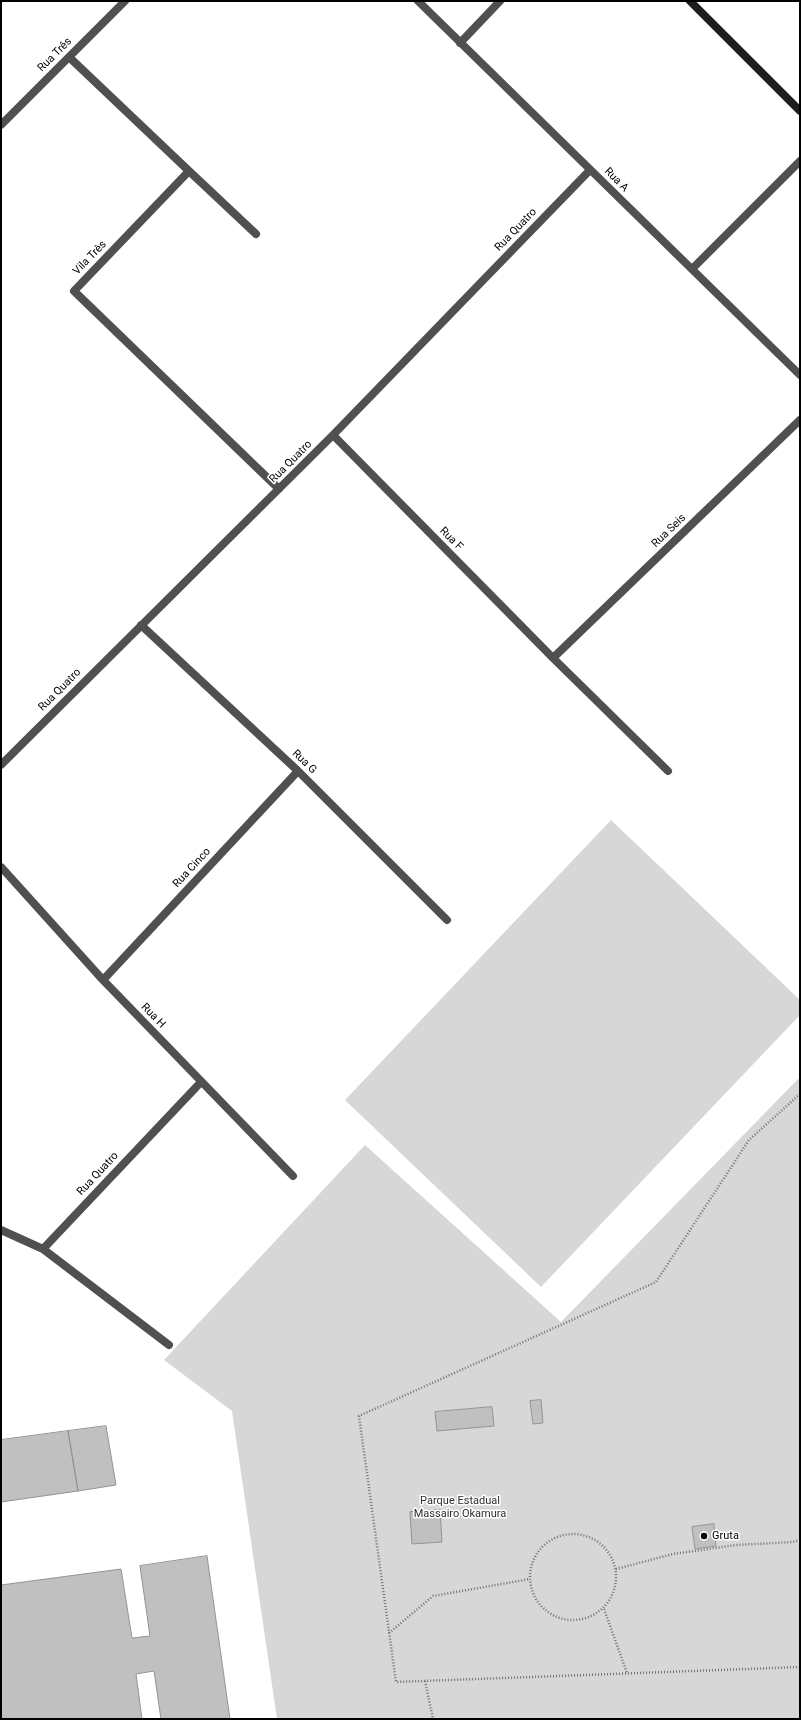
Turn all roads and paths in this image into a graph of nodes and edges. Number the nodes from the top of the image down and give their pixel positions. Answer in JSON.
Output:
{"nodes":[{"id":1,"x":125,"y":1,"type":"edge"},
{"id":2,"x":418,"y":1,"type":"edge"},
{"id":3,"x":500,"y":1,"type":"edge"},
{"id":4,"x":690,"y":1,"type":"edge"},
{"id":5,"x":460,"y":43,"type":"junction"},
{"id":6,"x":69,"y":57,"type":"junction"},
{"id":7,"x":800,"y":111,"type":"edge"},
{"id":8,"x":1,"y":125,"type":"edge"},
{"id":9,"x":800,"y":161,"type":"edge"},
{"id":10,"x":590,"y":170,"type":"junction"},
{"id":11,"x":189,"y":171,"type":"junction"},
{"id":12,"x":256,"y":234,"type":"dead end"},
{"id":13,"x":692,"y":269,"type":"junction"},
{"id":14,"x":800,"y":375,"type":"edge"},
{"id":15,"x":800,"y":420,"type":"edge"},
{"id":16,"x":333,"y":435,"type":"junction"},
{"id":17,"x":279,"y":489,"type":"junction"},
{"id":18,"x":141,"y":625,"type":"junction"},
{"id":19,"x":553,"y":658,"type":"junction"},
{"id":20,"x":1,"y":765,"type":"edge"},
{"id":21,"x":298,"y":771,"type":"junction"},
{"id":22,"x":668,"y":771,"type":"dead end"},
{"id":23,"x":1,"y":867,"type":"edge"},
{"id":24,"x":447,"y":920,"type":"dead end"},
{"id":25,"x":103,"y":980,"type":"junction"},
{"id":26,"x":201,"y":1082,"type":"junction"},
{"id":27,"x":800,"y":1094,"type":"edge"},
{"id":28,"x":293,"y":1176,"type":"dead end"},
{"id":29,"x":1,"y":1230,"type":"edge"},
{"id":30,"x":43,"y":1249,"type":"junction"},
{"id":31,"x":169,"y":1345,"type":"dead end"},
{"id":32,"x":800,"y":1540,"type":"edge"},
{"id":33,"x":616,"y":1569,"type":"junction"},
{"id":34,"x":530,"y":1579,"type":"junction"},
{"id":35,"x":604,"y":1609,"type":"junction"},
{"id":36,"x":389,"y":1633,"type":"junction"},
{"id":37,"x":800,"y":1667,"type":"edge"},
{"id":38,"x":627,"y":1674,"type":"junction"},
{"id":39,"x":425,"y":1681,"type":"junction"},
{"id":40,"x":433,"y":1719,"type":"edge"}],
"edges":[{"from":1,"to":6,"type":"street","name":"Rua Três"},
{"from":2,"to":5,"type":"street","name":"Rua A"},
{"from":3,"to":5,"type":"street"},
{"from":4,"to":7,"type":"main road"},
{"from":5,"to":10,"type":"street","name":"Rua A"},
{"from":6,"to":8,"type":"street","name":"Rua Três"},
{"from":6,"to":11,"type":"street"},
{"from":9,"to":13,"type":"street"},
{"from":10,"to":13,"type":"street","name":"Rua A"},
{"from":10,"to":16,"type":"street","name":"Rua Quatro"},
{"from":11,"to":12,"type":"street"},
{"from":11,"to":17,"type":"street","name":"Vila Três"},
{"from":13,"to":14,"type":"street","name":"Rua A"},
{"from":15,"to":19,"type":"street","name":"Rua Seis"},
{"from":16,"to":17,"type":"street","name":"Rua Quatro"},
{"from":16,"to":19,"type":"street","name":"Rua F"},
{"from":17,"to":18,"type":"street","name":"Rua Quatro"},
{"from":18,"to":20,"type":"street","name":"Rua Quatro"},
{"from":18,"to":21,"type":"street","name":"Rua G"},
{"from":19,"to":22,"type":"street","name":"Rua F"},
{"from":21,"to":24,"type":"street","name":"Rua G"},
{"from":21,"to":25,"type":"street","name":"Rua Cinco"},
{"from":23,"to":25,"type":"street","name":"Rua H"},
{"from":25,"to":26,"type":"street","name":"Rua H"},
{"from":26,"to":28,"type":"street","name":"Rua H"},
{"from":26,"to":30,"type":"street","name":"Rua Quatro"},
{"from":27,"to":36,"type":"path"},
{"from":29,"to":30,"type":"street"},
{"from":30,"to":31,"type":"street"},
{"from":32,"to":33,"type":"path"},
{"from":33,"to":34,"type":"path"},
{"from":33,"to":35,"type":"path"},
{"from":34,"to":35,"type":"path"},
{"from":34,"to":36,"type":"path"},
{"from":35,"to":38,"type":"path"},
{"from":36,"to":39,"type":"path"},
{"from":37,"to":38,"type":"path"},
{"from":38,"to":39,"type":"path"},
{"from":39,"to":40,"type":"path"}]}
